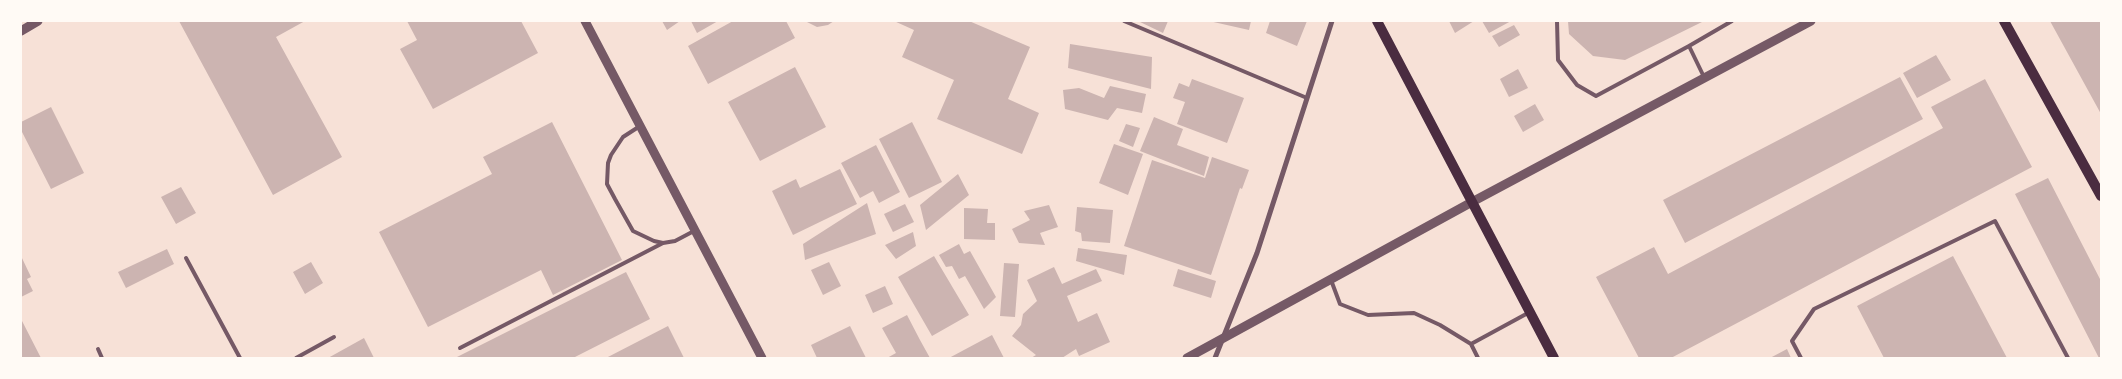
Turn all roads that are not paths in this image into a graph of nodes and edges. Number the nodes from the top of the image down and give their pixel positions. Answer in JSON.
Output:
{"nodes":[{"id":1,"x":38,"y":21,"type":"edge"},
{"id":2,"x":585,"y":21,"type":"edge"},
{"id":3,"x":1124,"y":21,"type":"edge"},
{"id":4,"x":1332,"y":21,"type":"edge"},
{"id":5,"x":1377,"y":21,"type":"edge"},
{"id":6,"x":1557,"y":21,"type":"edge"},
{"id":7,"x":1732,"y":21,"type":"edge"},
{"id":8,"x":1812,"y":21,"type":"edge"},
{"id":9,"x":2004,"y":21,"type":"edge"},
{"id":10,"x":21,"y":30,"type":"edge"},
{"id":11,"x":1689,"y":46,"type":"junction"},
{"id":12,"x":1704,"y":80,"type":"junction"},
{"id":13,"x":1307,"y":98,"type":"junction"},
{"id":14,"x":640,"y":126,"type":"junction"},
{"id":15,"x":2101,"y":196,"type":"edge"},
{"id":16,"x":1472,"y":202,"type":"junction"},
{"id":17,"x":694,"y":231,"type":"junction"},
{"id":18,"x":663,"y":243,"type":"junction"},
{"id":19,"x":186,"y":258,"type":"dead end"},
{"id":20,"x":1331,"y":280,"type":"junction"},
{"id":21,"x":1530,"y":312,"type":"junction"},
{"id":22,"x":334,"y":337,"type":"dead end"},
{"id":23,"x":1220,"y":341,"type":"junction"},
{"id":24,"x":1471,"y":344,"type":"junction"},
{"id":25,"x":460,"y":348,"type":"dead end"},
{"id":26,"x":98,"y":349,"type":"dead end"},
{"id":27,"x":102,"y":358,"type":"edge"},
{"id":28,"x":240,"y":358,"type":"edge"},
{"id":29,"x":296,"y":358,"type":"edge"},
{"id":30,"x":762,"y":358,"type":"edge"},
{"id":31,"x":1187,"y":358,"type":"edge"},
{"id":32,"x":1215,"y":358,"type":"edge"},
{"id":33,"x":1478,"y":358,"type":"edge"},
{"id":34,"x":1554,"y":358,"type":"edge"},
{"id":35,"x":1801,"y":358,"type":"edge"},
{"id":36,"x":2068,"y":358,"type":"edge"}],
"edges":[{"from":1,"to":10,"type":"street"},
{"from":2,"to":14,"type":"street"},
{"from":3,"to":13,"type":"lane"},
{"from":4,"to":13,"type":"street"},
{"from":5,"to":16,"type":"main road"},
{"from":6,"to":11,"type":"lane"},
{"from":7,"to":11,"type":"lane"},
{"from":8,"to":12,"type":"street"},
{"from":9,"to":15,"type":"main road"},
{"from":11,"to":12,"type":"lane"},
{"from":12,"to":16,"type":"street"},
{"from":13,"to":23,"type":"street"},
{"from":14,"to":17,"type":"street"},
{"from":14,"to":18,"type":"lane"},
{"from":16,"to":20,"type":"street"},
{"from":16,"to":21,"type":"main road"},
{"from":17,"to":18,"type":"lane"},
{"from":17,"to":30,"type":"street"},
{"from":18,"to":25,"type":"lane"},
{"from":19,"to":28,"type":"lane"},
{"from":20,"to":23,"type":"street"},
{"from":20,"to":24,"type":"lane"},
{"from":21,"to":24,"type":"lane"},
{"from":21,"to":34,"type":"main road"},
{"from":22,"to":29,"type":"lane"},
{"from":23,"to":31,"type":"street"},
{"from":23,"to":32,"type":"street"},
{"from":24,"to":33,"type":"lane"},
{"from":26,"to":27,"type":"lane"},
{"from":35,"to":36,"type":"lane"}]}
